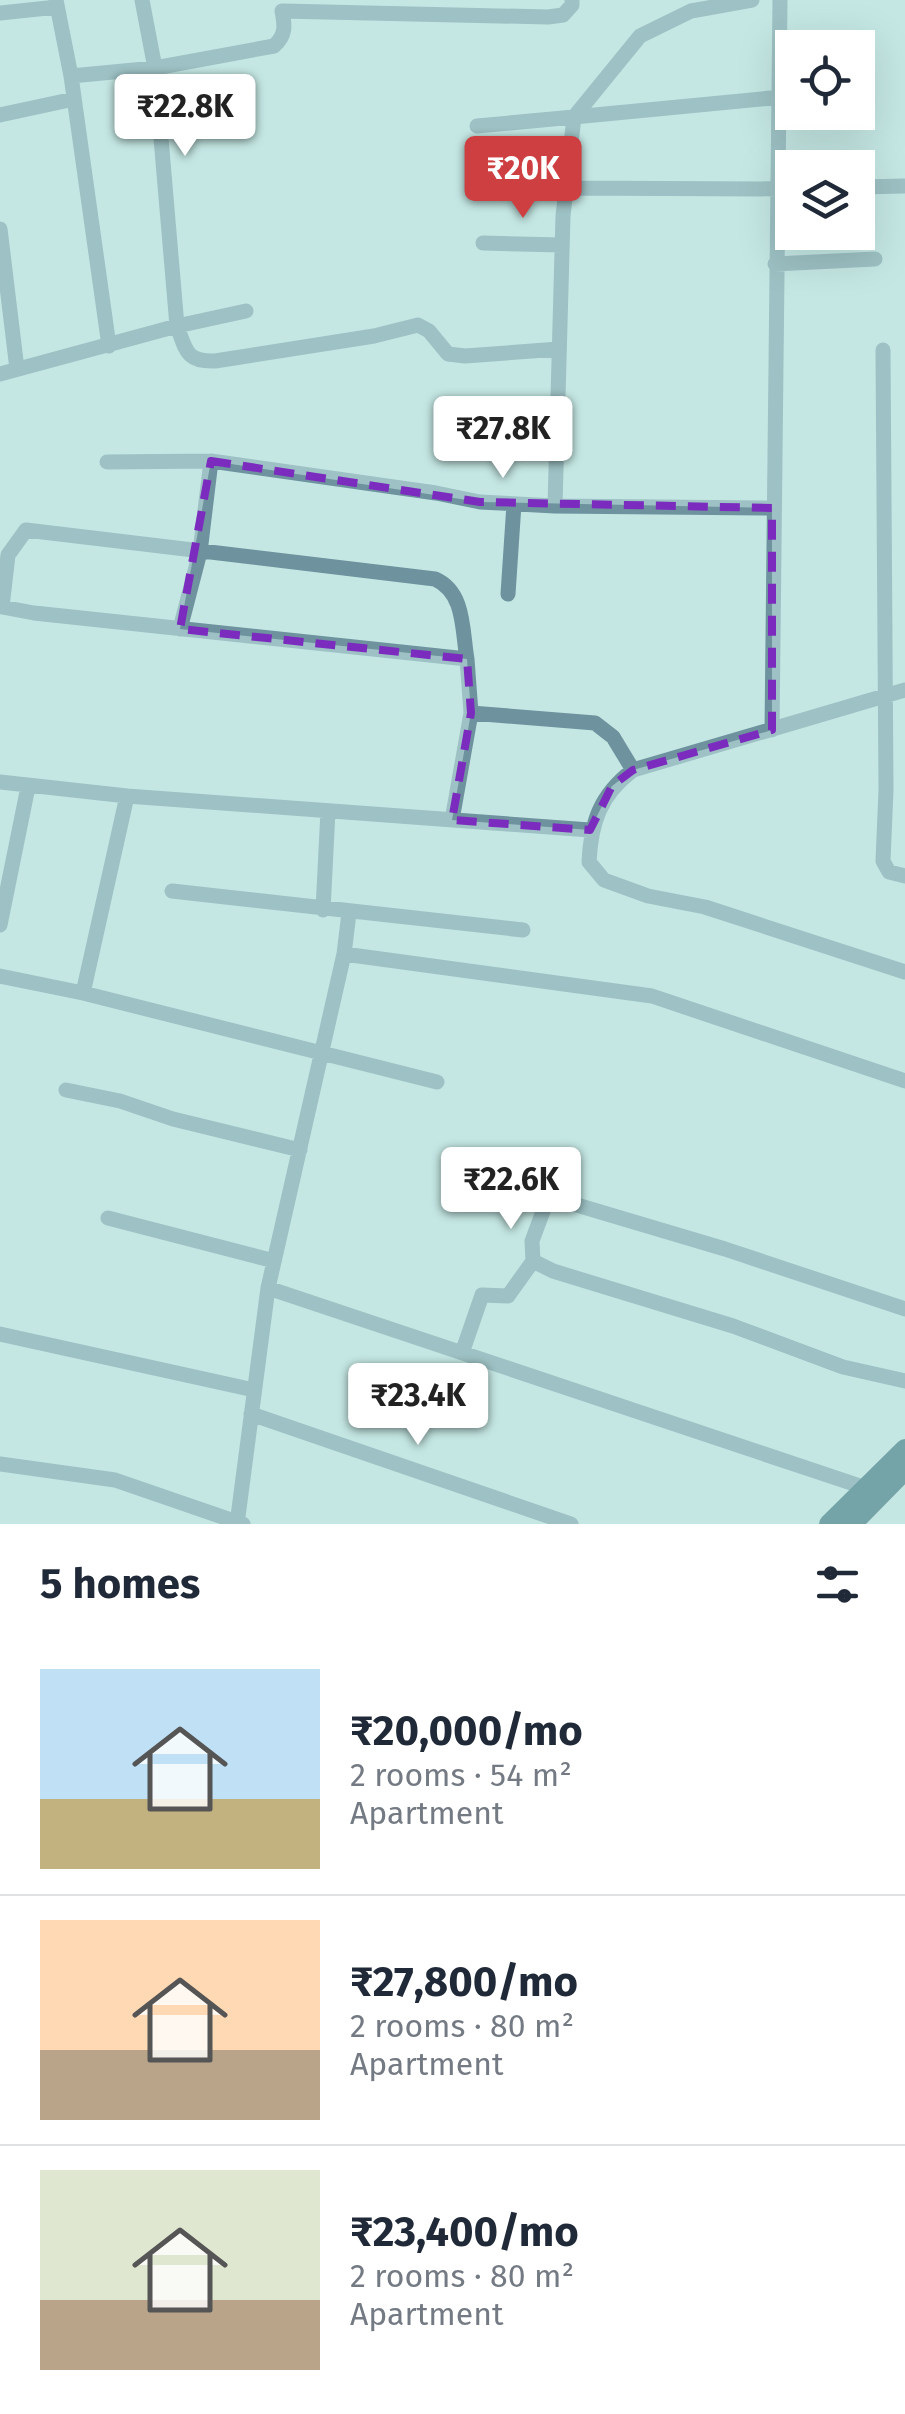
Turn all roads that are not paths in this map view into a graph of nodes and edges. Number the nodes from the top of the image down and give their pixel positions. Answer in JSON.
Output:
{"nodes":[{"id":1,"x":142,"y":0,"type":"edge"},
{"id":2,"x":572,"y":0,"type":"edge"},
{"id":3,"x":752,"y":0,"type":"edge"},
{"id":4,"x":780,"y":0,"type":"edge"},
{"id":5,"x":57,"y":3,"type":"edge"},
{"id":6,"x":281,"y":6,"type":"edge"},
{"id":7,"x":0,"y":13,"type":"edge"},
{"id":8,"x":782,"y":30,"type":"edge"},
{"id":9,"x":155,"y":68,"type":"junction"},
{"id":10,"x":71,"y":76,"type":"junction"},
{"id":11,"x":775,"y":98,"type":"edge"},
{"id":12,"x":74,"y":99,"type":"junction"},
{"id":13,"x":0,"y":116,"type":"edge"},
{"id":14,"x":574,"y":118,"type":"junction"},
{"id":15,"x":476,"y":126,"type":"dead end"},
{"id":16,"x":905,"y":186,"type":"edge"},
{"id":17,"x":875,"y":187,"type":"edge"},
{"id":18,"x":566,"y":188,"type":"junction"},
{"id":19,"x":775,"y":189,"type":"edge"},
{"id":20,"x":0,"y":229,"type":"edge"},
{"id":21,"x":482,"y":243,"type":"dead end"},
{"id":22,"x":562,"y":244,"type":"junction"},
{"id":23,"x":777,"y":250,"type":"edge"},
{"id":24,"x":875,"y":259,"type":"dead end"},
{"id":25,"x":775,"y":264,"type":"junction"},
{"id":26,"x":246,"y":310,"type":"dead end"},
{"id":27,"x":177,"y":326,"type":"junction"},
{"id":28,"x":109,"y":346,"type":"junction"},
{"id":29,"x":559,"y":349,"type":"junction"},
{"id":30,"x":882,"y":350,"type":"dead end"},
{"id":31,"x":8,"y":372,"type":"edge"},
{"id":32,"x":211,"y":461,"type":"junction"},
{"id":33,"x":107,"y":462,"type":"dead end"},
{"id":34,"x":514,"y":504,"type":"junction"},
{"id":35,"x":554,"y":506,"type":"junction"},
{"id":36,"x":772,"y":508,"type":"junction"},
{"id":37,"x":200,"y":552,"type":"junction"},
{"id":38,"x":508,"y":594,"type":"dead end"},
{"id":39,"x":180,"y":628,"type":"junction"},
{"id":40,"x":467,"y":659,"type":"junction"},
{"id":41,"x":905,"y":690,"type":"edge"},
{"id":42,"x":885,"y":696,"type":"junction"},
{"id":43,"x":471,"y":712,"type":"junction"},
{"id":44,"x":772,"y":730,"type":"junction"},
{"id":45,"x":632,"y":770,"type":"junction"},
{"id":46,"x":0,"y":782,"type":"edge"},
{"id":47,"x":28,"y":787,"type":"junction"},
{"id":48,"x":905,"y":788,"type":"edge"},
{"id":49,"x":886,"y":790,"type":"junction"},
{"id":50,"x":127,"y":796,"type":"junction"},
{"id":51,"x":328,"y":811,"type":"junction"},
{"id":52,"x":452,"y":820,"type":"junction"},
{"id":53,"x":590,"y":830,"type":"junction"},
{"id":54,"x":905,"y":876,"type":"edge"},
{"id":55,"x":172,"y":891,"type":"dead end"},
{"id":56,"x":323,"y":910,"type":"junction"},
{"id":57,"x":349,"y":913,"type":"junction"},
{"id":58,"x":0,"y":925,"type":"edge"},
{"id":59,"x":523,"y":930,"type":"dead end"},
{"id":60,"x":344,"y":954,"type":"junction"},
{"id":61,"x":905,"y":972,"type":"edge"},
{"id":62,"x":0,"y":976,"type":"edge"},
{"id":63,"x":84,"y":993,"type":"junction"},
{"id":64,"x":322,"y":1051,"type":"junction"},
{"id":65,"x":905,"y":1080,"type":"edge"},
{"id":66,"x":436,"y":1082,"type":"dead end"},
{"id":67,"x":66,"y":1090,"type":"dead end"},
{"id":68,"x":300,"y":1150,"type":"junction"},
{"id":69,"x":108,"y":1218,"type":"dead end"},
{"id":70,"x":274,"y":1260,"type":"junction"},
{"id":71,"x":533,"y":1261,"type":"junction"},
{"id":72,"x":268,"y":1288,"type":"junction"},
{"id":73,"x":905,"y":1309,"type":"edge"},
{"id":74,"x":0,"y":1334,"type":"edge"},
{"id":75,"x":462,"y":1353,"type":"junction"},
{"id":76,"x":905,"y":1382,"type":"edge"},
{"id":77,"x":254,"y":1390,"type":"junction"},
{"id":78,"x":251,"y":1414,"type":"junction"},
{"id":79,"x":905,"y":1448,"type":"edge"},
{"id":80,"x":0,"y":1464,"type":"edge"},
{"id":81,"x":905,"y":1470,"type":"edge"},
{"id":82,"x":866,"y":1488,"type":"junction"},
{"id":83,"x":240,"y":1523,"type":"edge"},
{"id":84,"x":571,"y":1524,"type":"edge"},
{"id":85,"x":829,"y":1524,"type":"edge"},
{"id":86,"x":852,"y":1524,"type":"edge"}],
"edges":[{"from":1,"to":9,"type":"street"},
{"from":2,"to":6,"type":"street"},
{"from":3,"to":14,"type":"street"},
{"from":4,"to":8,"type":"street"},
{"from":5,"to":7,"type":"street"},
{"from":5,"to":10,"type":"street"},
{"from":6,"to":9,"type":"street"},
{"from":9,"to":10,"type":"street"},
{"from":9,"to":27,"type":"street"},
{"from":10,"to":12,"type":"street"},
{"from":11,"to":14,"type":"street"},
{"from":12,"to":13,"type":"street"},
{"from":12,"to":28,"type":"street"},
{"from":14,"to":15,"type":"street"},
{"from":14,"to":18,"type":"street"},
{"from":16,"to":17,"type":"street"},
{"from":18,"to":19,"type":"street"},
{"from":18,"to":22,"type":"street"},
{"from":20,"to":31,"type":"street"},
{"from":21,"to":22,"type":"street"},
{"from":22,"to":29,"type":"street"},
{"from":23,"to":25,"type":"street"},
{"from":24,"to":25,"type":"street"},
{"from":25,"to":36,"type":"street"},
{"from":26,"to":27,"type":"street"},
{"from":27,"to":28,"type":"street"},
{"from":27,"to":29,"type":"street"},
{"from":28,"to":31,"type":"street"},
{"from":29,"to":35,"type":"street"},
{"from":30,"to":42,"type":"street"},
{"from":32,"to":33,"type":"street"},
{"from":32,"to":34,"type":"street"},
{"from":32,"to":37,"type":"street"},
{"from":34,"to":35,"type":"street"},
{"from":34,"to":38,"type":"street"},
{"from":35,"to":36,"type":"street"},
{"from":36,"to":44,"type":"street"},
{"from":37,"to":39,"type":"street"},
{"from":37,"to":39,"type":"street"},
{"from":37,"to":40,"type":"street"},
{"from":39,"to":40,"type":"street"},
{"from":40,"to":43,"type":"street"},
{"from":41,"to":42,"type":"street"},
{"from":42,"to":44,"type":"street"},
{"from":42,"to":49,"type":"street"},
{"from":43,"to":45,"type":"street"},
{"from":43,"to":52,"type":"street"},
{"from":44,"to":45,"type":"street"},
{"from":45,"to":53,"type":"street"},
{"from":46,"to":47,"type":"street"},
{"from":47,"to":50,"type":"street"},
{"from":47,"to":58,"type":"street"},
{"from":48,"to":49,"type":"street"},
{"from":49,"to":54,"type":"street"},
{"from":50,"to":51,"type":"street"},
{"from":50,"to":63,"type":"street"},
{"from":51,"to":52,"type":"street"},
{"from":51,"to":56,"type":"street"},
{"from":52,"to":53,"type":"street"},
{"from":53,"to":61,"type":"street"},
{"from":55,"to":56,"type":"street"},
{"from":56,"to":57,"type":"street"},
{"from":57,"to":59,"type":"street"},
{"from":57,"to":60,"type":"street"},
{"from":60,"to":64,"type":"street"},
{"from":60,"to":65,"type":"street"},
{"from":62,"to":63,"type":"street"},
{"from":63,"to":64,"type":"street"},
{"from":64,"to":66,"type":"street"},
{"from":64,"to":68,"type":"street"},
{"from":67,"to":68,"type":"street"},
{"from":68,"to":70,"type":"street"},
{"from":69,"to":70,"type":"street"},
{"from":70,"to":72,"type":"street"},
{"from":71,"to":73,"type":"street"},
{"from":71,"to":75,"type":"street"},
{"from":71,"to":76,"type":"street"},
{"from":72,"to":75,"type":"street"},
{"from":72,"to":77,"type":"street"},
{"from":74,"to":77,"type":"street"},
{"from":75,"to":82,"type":"street"},
{"from":77,"to":78,"type":"street"},
{"from":78,"to":83,"type":"street"},
{"from":78,"to":84,"type":"street"},
{"from":79,"to":82,"type":"main road"},
{"from":80,"to":83,"type":"street"},
{"from":81,"to":86,"type":"main road"},
{"from":82,"to":85,"type":"main road"}]}
